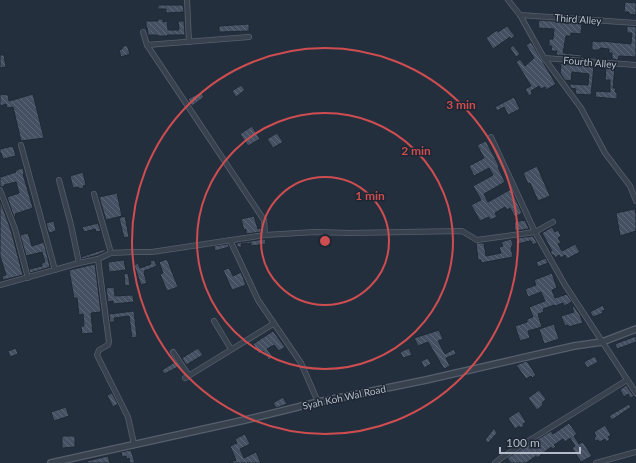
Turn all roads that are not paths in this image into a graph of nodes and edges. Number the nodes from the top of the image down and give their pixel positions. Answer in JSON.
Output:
{"nodes":[{"id":1,"x":187,"y":0,"type":"edge"},
{"id":2,"x":508,"y":0,"type":"edge"},
{"id":3,"x":520,"y":15,"type":"junction"},
{"id":4,"x":636,"y":22,"type":"edge"},
{"id":5,"x":143,"y":32,"type":"dead end"},
{"id":6,"x":249,"y":37,"type":"dead end"},
{"id":7,"x":189,"y":42,"type":"junction"},
{"id":8,"x":147,"y":45,"type":"junction"},
{"id":9,"x":544,"y":58,"type":"junction"},
{"id":10,"x":636,"y":65,"type":"edge"},
{"id":11,"x":491,"y":137,"type":"dead end"},
{"id":12,"x":21,"y":145,"type":"dead end"},
{"id":13,"x":58,"y":180,"type":"dead end"},
{"id":14,"x":633,"y":186,"type":"edge"},
{"id":15,"x":0,"y":190,"type":"edge"},
{"id":16,"x":94,"y":194,"type":"dead end"},
{"id":17,"x":636,"y":201,"type":"edge"},
{"id":18,"x":553,"y":222,"type":"dead end"},
{"id":19,"x":535,"y":232,"type":"junction"},
{"id":20,"x":265,"y":234,"type":"junction"},
{"id":21,"x":230,"y":240,"type":"junction"},
{"id":22,"x":111,"y":254,"type":"junction"},
{"id":23,"x":98,"y":259,"type":"junction"},
{"id":24,"x":79,"y":263,"type":"junction"},
{"id":25,"x":55,"y":270,"type":"junction"},
{"id":26,"x":28,"y":278,"type":"junction"},
{"id":27,"x":0,"y":285,"type":"edge"},
{"id":28,"x":214,"y":320,"type":"dead end"},
{"id":29,"x":274,"y":324,"type":"junction"},
{"id":30,"x":636,"y":329,"type":"edge"},
{"id":31,"x":602,"y":342,"type":"junction"},
{"id":32,"x":231,"y":349,"type":"junction"},
{"id":33,"x":173,"y":352,"type":"dead end"},
{"id":34,"x":627,"y":380,"type":"junction"},
{"id":35,"x":636,"y":394,"type":"edge"},
{"id":36,"x":318,"y":402,"type":"junction"},
{"id":37,"x":134,"y":444,"type":"junction"},
{"id":38,"x":636,"y":452,"type":"edge"},
{"id":39,"x":51,"y":463,"type":"edge"},
{"id":40,"x":495,"y":463,"type":"edge"},
{"id":41,"x":596,"y":463,"type":"edge"}],
"edges":[{"from":1,"to":7,"type":"street"},
{"from":2,"to":3,"type":"street"},
{"from":3,"to":4,"type":"street","name":"Third Alley"},
{"from":3,"to":9,"type":"street"},
{"from":5,"to":8,"type":"street"},
{"from":6,"to":7,"type":"street"},
{"from":7,"to":8,"type":"street"},
{"from":8,"to":20,"type":"street"},
{"from":9,"to":10,"type":"street","name":"Fourth Alley"},
{"from":9,"to":14,"type":"street"},
{"from":11,"to":19,"type":"street"},
{"from":12,"to":25,"type":"street"},
{"from":13,"to":24,"type":"street"},
{"from":14,"to":17,"type":"street"},
{"from":15,"to":26,"type":"street"},
{"from":16,"to":22,"type":"street"},
{"from":18,"to":19,"type":"street"},
{"from":19,"to":20,"type":"street"},
{"from":19,"to":31,"type":"street"},
{"from":20,"to":21,"type":"street"},
{"from":21,"to":22,"type":"street"},
{"from":21,"to":29,"type":"street"},
{"from":22,"to":23,"type":"street"},
{"from":23,"to":24,"type":"street"},
{"from":23,"to":37,"type":"street"},
{"from":24,"to":25,"type":"street"},
{"from":25,"to":26,"type":"street"},
{"from":26,"to":27,"type":"street"},
{"from":28,"to":32,"type":"street"},
{"from":29,"to":32,"type":"street"},
{"from":29,"to":36,"type":"street"},
{"from":30,"to":31,"type":"street","name":"Syah Koh Wal Road"},
{"from":31,"to":34,"type":"street"},
{"from":31,"to":36,"type":"street","name":"Syah Koh Wal Road"},
{"from":32,"to":33,"type":"street"},
{"from":34,"to":35,"type":"street"},
{"from":34,"to":40,"type":"street"},
{"from":36,"to":37,"type":"street","name":"Syah Koh Wal Road"},
{"from":37,"to":39,"type":"street","name":"Syah Koh Wal Road"},
{"from":38,"to":41,"type":"street"}]}
